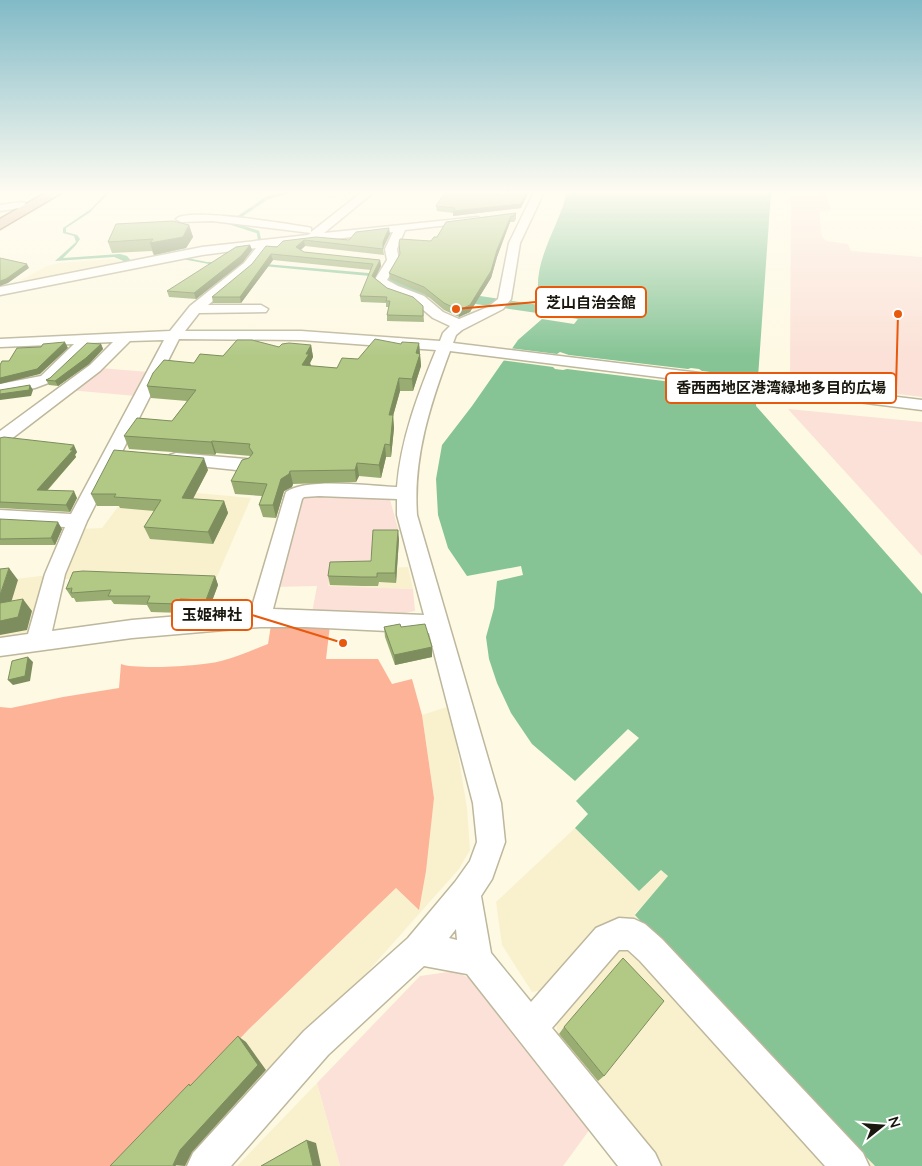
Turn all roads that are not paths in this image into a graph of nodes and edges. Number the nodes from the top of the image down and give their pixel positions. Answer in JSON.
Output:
{"nodes":[{"id":1,"x":239,"y":246,"type":"edge"},
{"id":2,"x":263,"y":246,"type":"edge"},
{"id":3,"x":392,"y":246,"type":"edge"},
{"id":4,"x":514,"y":246,"type":"edge"},
{"id":5,"x":0,"y":291,"type":"edge"},
{"id":6,"x":195,"y":309,"type":"junction"},
{"id":7,"x":261,"y":309,"type":"dead end"},
{"id":8,"x":458,"y":324,"type":"junction"},
{"id":9,"x":174,"y":335,"type":"junction"},
{"id":10,"x":126,"y":337,"type":"junction"},
{"id":11,"x":87,"y":339,"type":"junction"},
{"id":12,"x":0,"y":343,"type":"edge"},
{"id":13,"x":444,"y":347,"type":"junction"},
{"id":14,"x":0,"y":389,"type":"edge"},
{"id":15,"x":922,"y":406,"type":"edge"},
{"id":16,"x":0,"y":439,"type":"edge"},
{"id":17,"x":111,"y":454,"type":"junction"},
{"id":18,"x":130,"y":456,"type":"edge"},
{"id":19,"x":159,"y":458,"type":"edge"},
{"id":20,"x":246,"y":465,"type":"edge"},
{"id":21,"x":405,"y":493,"type":"junction"},
{"id":22,"x":0,"y":518,"type":"edge"},
{"id":23,"x":77,"y":521,"type":"junction"},
{"id":24,"x":260,"y":618,"type":"junction"},
{"id":25,"x":438,"y":626,"type":"junction"},
{"id":26,"x":38,"y":640,"type":"junction"},
{"id":27,"x":0,"y":647,"type":"edge"},
{"id":28,"x":466,"y":893,"type":"junction"},
{"id":29,"x":419,"y":949,"type":"junction"},
{"id":30,"x":476,"y":960,"type":"junction"},
{"id":31,"x":531,"y":1027,"type":"junction"},
{"id":32,"x":206,"y":1166,"type":"edge"},
{"id":33,"x":642,"y":1166,"type":"edge"},
{"id":34,"x":850,"y":1166,"type":"edge"}],
"edges":[{"from":1,"to":5,"type":"street"},
{"from":2,"to":6,"type":"street"},
{"from":3,"to":8,"type":"street"},
{"from":4,"to":8,"type":"street"},
{"from":6,"to":7,"type":"street"},
{"from":6,"to":9,"type":"street"},
{"from":8,"to":13,"type":"street"},
{"from":9,"to":10,"type":"street"},
{"from":9,"to":13,"type":"street"},
{"from":9,"to":17,"type":"street"},
{"from":10,"to":11,"type":"street"},
{"from":10,"to":16,"type":"street"},
{"from":11,"to":12,"type":"street"},
{"from":11,"to":14,"type":"street"},
{"from":13,"to":15,"type":"street"},
{"from":13,"to":21,"type":"street"},
{"from":17,"to":18,"type":"street"},
{"from":17,"to":23,"type":"street"},
{"from":19,"to":20,"type":"street"},
{"from":21,"to":24,"type":"street"},
{"from":21,"to":25,"type":"street"},
{"from":22,"to":23,"type":"street"},
{"from":23,"to":26,"type":"street"},
{"from":24,"to":25,"type":"street"},
{"from":24,"to":26,"type":"street"},
{"from":25,"to":28,"type":"street"},
{"from":26,"to":27,"type":"street"},
{"from":28,"to":29,"type":"street"},
{"from":28,"to":30,"type":"street"},
{"from":29,"to":30,"type":"street"},
{"from":29,"to":32,"type":"street"},
{"from":30,"to":31,"type":"street"},
{"from":31,"to":33,"type":"street"},
{"from":31,"to":34,"type":"street"}]}
